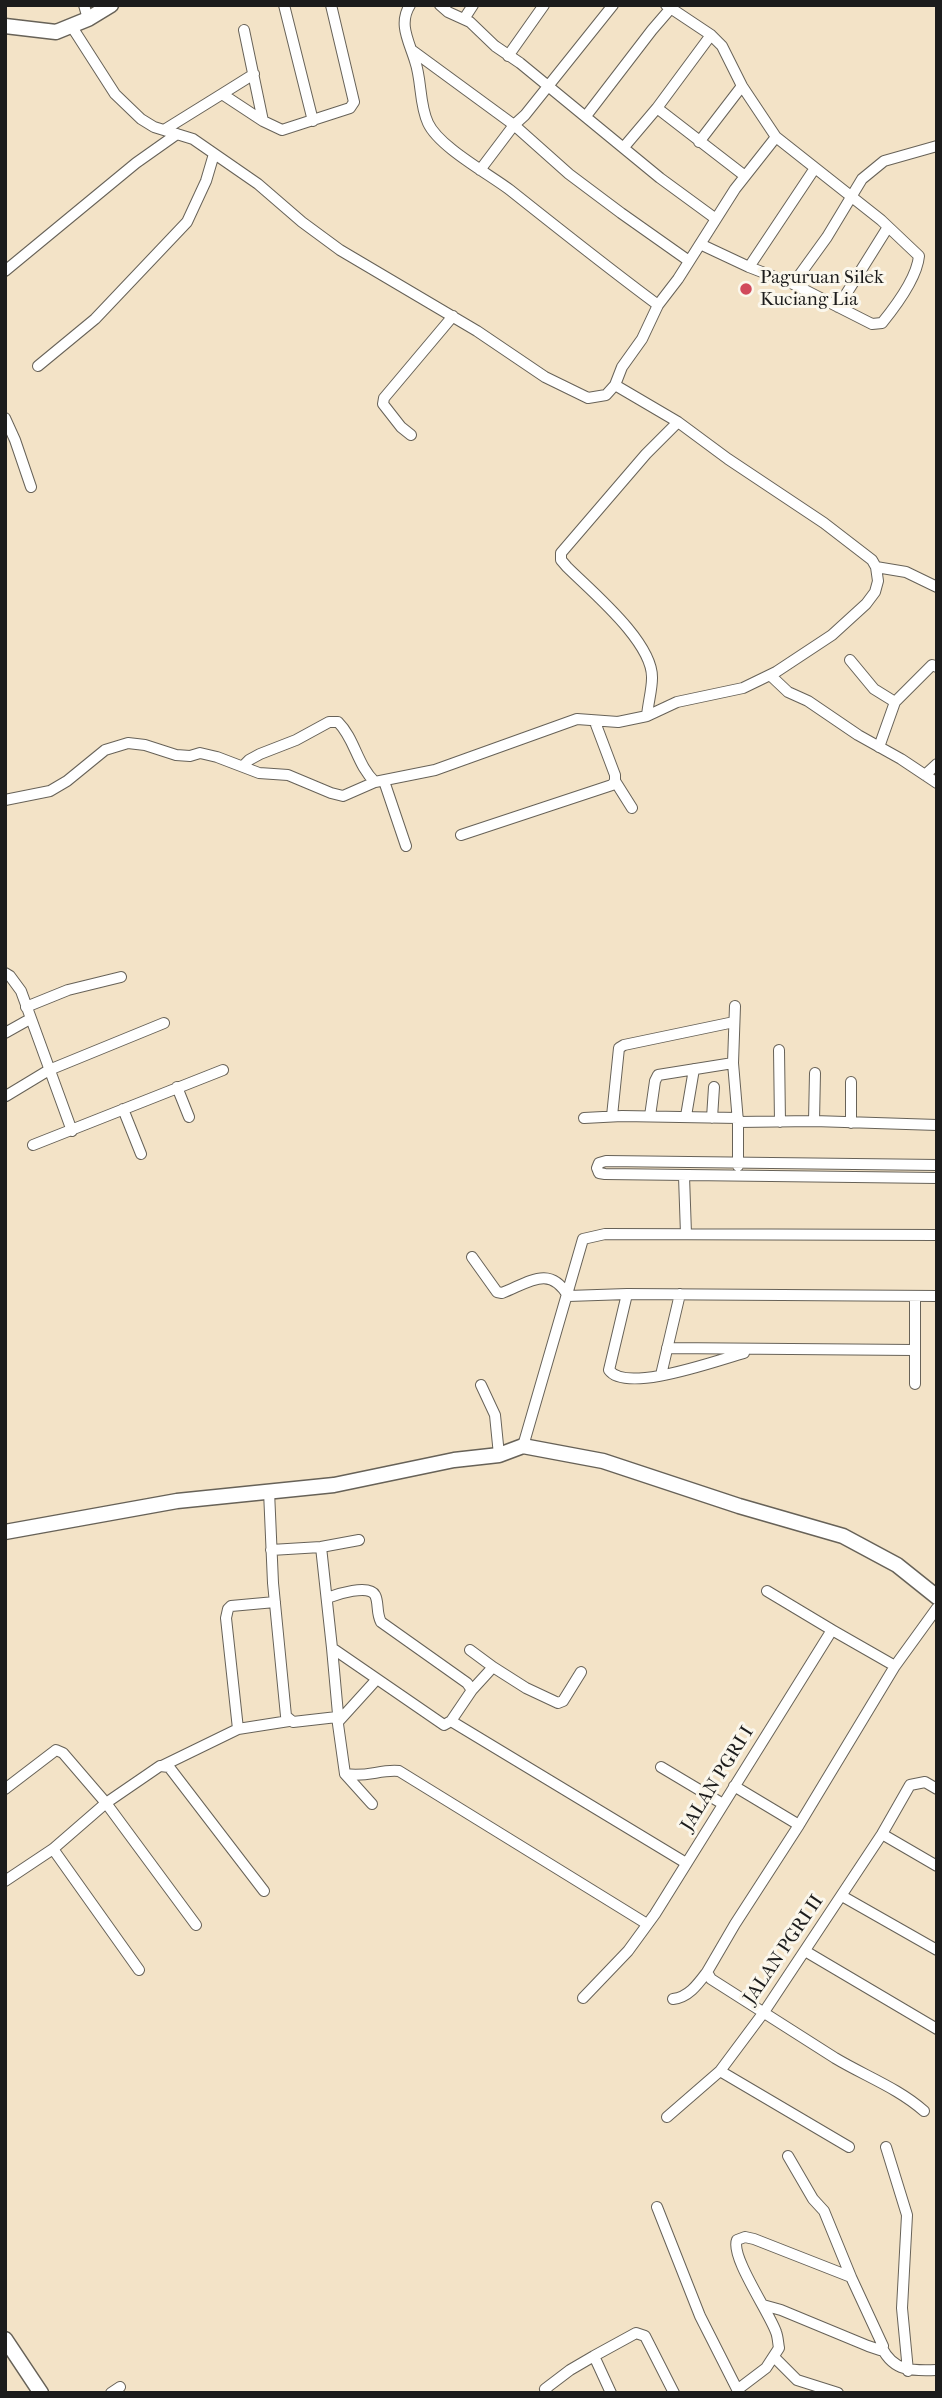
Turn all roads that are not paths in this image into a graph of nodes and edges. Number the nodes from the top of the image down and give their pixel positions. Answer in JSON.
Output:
{"nodes":[{"id":1,"x":111,"y":5,"type":"edge"},
{"id":2,"x":284,"y":5,"type":"edge"},
{"id":3,"x":331,"y":5,"type":"edge"},
{"id":4,"x":410,"y":5,"type":"edge"},
{"id":5,"x":440,"y":5,"type":"edge"},
{"id":6,"x":473,"y":5,"type":"edge"},
{"id":7,"x":544,"y":5,"type":"edge"},
{"id":8,"x":613,"y":5,"type":"edge"},
{"id":9,"x":669,"y":7,"type":"edge"},
{"id":10,"x":86,"y":12,"type":"edge"},
{"id":11,"x":464,"y":19,"type":"junction"},
{"id":12,"x":5,"y":26,"type":"edge"},
{"id":13,"x":72,"y":27,"type":"junction"},
{"id":14,"x":244,"y":30,"type":"dead end"},
{"id":15,"x":711,"y":35,"type":"junction"},
{"id":16,"x":412,"y":51,"type":"junction"},
{"id":17,"x":508,"y":56,"type":"junction"},
{"id":18,"x":254,"y":74,"type":"junction"},
{"id":19,"x":742,"y":86,"type":"junction"},
{"id":20,"x":546,"y":87,"type":"junction"},
{"id":21,"x":222,"y":94,"type":"junction"},
{"id":22,"x":657,"y":108,"type":"junction"},
{"id":23,"x":586,"y":116,"type":"junction"},
{"id":24,"x":263,"y":121,"type":"junction"},
{"id":25,"x":313,"y":121,"type":"junction"},
{"id":26,"x":514,"y":125,"type":"junction"},
{"id":27,"x":164,"y":130,"type":"junction"},
{"id":28,"x":177,"y":134,"type":"junction"},
{"id":29,"x":776,"y":137,"type":"junction"},
{"id":30,"x":699,"y":142,"type":"junction"},
{"id":31,"x":937,"y":145,"type":"edge"},
{"id":32,"x":624,"y":147,"type":"junction"},
{"id":33,"x":214,"y":154,"type":"junction"},
{"id":34,"x":815,"y":168,"type":"junction"},
{"id":35,"x":480,"y":170,"type":"junction"},
{"id":36,"x":745,"y":176,"type":"junction"},
{"id":37,"x":850,"y":197,"type":"junction"},
{"id":38,"x":716,"y":219,"type":"junction"},
{"id":39,"x":888,"y":227,"type":"junction"},
{"id":40,"x":700,"y":244,"type":"junction"},
{"id":41,"x":689,"y":261,"type":"junction"},
{"id":42,"x":749,"y":267,"type":"junction"},
{"id":43,"x":5,"y":271,"type":"edge"},
{"id":44,"x":793,"y":284,"type":"junction"},
{"id":45,"x":658,"y":305,"type":"junction"},
{"id":46,"x":838,"y":307,"type":"junction"},
{"id":47,"x":453,"y":316,"type":"junction"},
{"id":48,"x":38,"y":366,"type":"dead end"},
{"id":49,"x":615,"y":385,"type":"junction"},
{"id":50,"x":5,"y":418,"type":"edge"},
{"id":51,"x":678,"y":422,"type":"junction"},
{"id":52,"x":411,"y":435,"type":"dead end"},
{"id":53,"x":31,"y":487,"type":"dead end"},
{"id":54,"x":876,"y":567,"type":"junction"},
{"id":55,"x":937,"y":587,"type":"edge"},
{"id":56,"x":850,"y":660,"type":"dead end"},
{"id":57,"x":937,"y":667,"type":"edge"},
{"id":58,"x":770,"y":675,"type":"junction"},
{"id":59,"x":895,"y":702,"type":"junction"},
{"id":60,"x":647,"y":716,"type":"junction"},
{"id":61,"x":595,"y":722,"type":"junction"},
{"id":62,"x":879,"y":747,"type":"junction"},
{"id":63,"x":937,"y":764,"type":"edge"},
{"id":64,"x":243,"y":766,"type":"junction"},
{"id":65,"x":925,"y":775,"type":"junction"},
{"id":66,"x":379,"y":781,"type":"junction"},
{"id":67,"x":615,"y":781,"type":"junction"},
{"id":68,"x":937,"y":783,"type":"edge"},
{"id":69,"x":5,"y":800,"type":"edge"},
{"id":70,"x":632,"y":808,"type":"dead end"},
{"id":71,"x":461,"y":835,"type":"dead end"},
{"id":72,"x":406,"y":846,"type":"dead end"},
{"id":73,"x":5,"y":974,"type":"edge"},
{"id":74,"x":121,"y":977,"type":"dead end"},
{"id":75,"x":735,"y":1006,"type":"dead end"},
{"id":76,"x":26,"y":1007,"type":"junction"},
{"id":77,"x":30,"y":1019,"type":"junction"},
{"id":78,"x":734,"y":1022,"type":"junction"},
{"id":79,"x":164,"y":1023,"type":"dead end"},
{"id":80,"x":5,"y":1033,"type":"edge"},
{"id":81,"x":779,"y":1050,"type":"dead end"},
{"id":82,"x":733,"y":1063,"type":"junction"},
{"id":83,"x":694,"y":1069,"type":"junction"},
{"id":84,"x":49,"y":1070,"type":"junction"},
{"id":85,"x":223,"y":1070,"type":"dead end"},
{"id":86,"x":815,"y":1073,"type":"dead end"},
{"id":87,"x":851,"y":1082,"type":"dead end"},
{"id":88,"x":177,"y":1087,"type":"junction"},
{"id":89,"x":714,"y":1087,"type":"dead end"},
{"id":90,"x":6,"y":1096,"type":"edge"},
{"id":91,"x":123,"y":1109,"type":"junction"},
{"id":92,"x":189,"y":1116,"type":"dead end"},
{"id":93,"x":612,"y":1116,"type":"junction"},
{"id":94,"x":650,"y":1116,"type":"junction"},
{"id":95,"x":686,"y":1116,"type":"junction"},
{"id":96,"x":584,"y":1118,"type":"dead end"},
{"id":97,"x":712,"y":1118,"type":"junction"},
{"id":98,"x":738,"y":1120,"type":"junction"},
{"id":99,"x":814,"y":1121,"type":"junction"},
{"id":100,"x":780,"y":1122,"type":"junction"},
{"id":101,"x":852,"y":1123,"type":"junction"},
{"id":102,"x":937,"y":1125,"type":"edge"},
{"id":103,"x":72,"y":1130,"type":"junction"},
{"id":104,"x":33,"y":1145,"type":"dead end"},
{"id":105,"x":141,"y":1154,"type":"dead end"},
{"id":106,"x":738,"y":1162,"type":"junction"},
{"id":107,"x":937,"y":1165,"type":"edge"},
{"id":108,"x":737,"y":1175,"type":"junction"},
{"id":109,"x":684,"y":1176,"type":"junction"},
{"id":110,"x":937,"y":1178,"type":"edge"},
{"id":111,"x":686,"y":1234,"type":"junction"},
{"id":112,"x":937,"y":1234,"type":"edge"},
{"id":113,"x":472,"y":1257,"type":"dead end"},
{"id":114,"x":628,"y":1294,"type":"junction"},
{"id":115,"x":680,"y":1294,"type":"junction"},
{"id":116,"x":568,"y":1296,"type":"junction"},
{"id":117,"x":937,"y":1296,"type":"edge"},
{"id":118,"x":915,"y":1297,"type":"junction"},
{"id":119,"x":667,"y":1348,"type":"junction"},
{"id":120,"x":754,"y":1349,"type":"junction"},
{"id":121,"x":914,"y":1350,"type":"junction"},
{"id":122,"x":661,"y":1375,"type":"junction"},
{"id":123,"x":915,"y":1384,"type":"dead end"},
{"id":124,"x":481,"y":1385,"type":"dead end"},
{"id":125,"x":523,"y":1446,"type":"junction"},
{"id":126,"x":499,"y":1455,"type":"junction"},
{"id":127,"x":269,"y":1491,"type":"junction"},
{"id":128,"x":5,"y":1532,"type":"edge"},
{"id":129,"x":359,"y":1539,"type":"dead end"},
{"id":130,"x":321,"y":1547,"type":"junction"},
{"id":131,"x":271,"y":1550,"type":"junction"},
{"id":132,"x":766,"y":1591,"type":"dead end"},
{"id":133,"x":937,"y":1597,"type":"edge"},
{"id":134,"x":327,"y":1598,"type":"junction"},
{"id":135,"x":275,"y":1602,"type":"junction"},
{"id":136,"x":937,"y":1608,"type":"edge"},
{"id":137,"x":832,"y":1630,"type":"junction"},
{"id":138,"x":332,"y":1648,"type":"junction"},
{"id":139,"x":470,"y":1650,"type":"dead end"},
{"id":140,"x":895,"y":1666,"type":"junction"},
{"id":141,"x":493,"y":1667,"type":"junction"},
{"id":142,"x":581,"y":1672,"type":"dead end"},
{"id":143,"x":377,"y":1679,"type":"junction"},
{"id":144,"x":472,"y":1690,"type":"junction"},
{"id":145,"x":337,"y":1719,"type":"junction"},
{"id":146,"x":289,"y":1721,"type":"junction"},
{"id":147,"x":451,"y":1721,"type":"junction"},
{"id":148,"x":238,"y":1729,"type":"junction"},
{"id":149,"x":160,"y":1766,"type":"junction"},
{"id":150,"x":661,"y":1767,"type":"dead end"},
{"id":151,"x":345,"y":1774,"type":"junction"},
{"id":152,"x":734,"y":1786,"type":"junction"},
{"id":153,"x":5,"y":1789,"type":"edge"},
{"id":154,"x":937,"y":1790,"type":"edge"},
{"id":155,"x":106,"y":1803,"type":"junction"},
{"id":156,"x":372,"y":1804,"type":"dead end"},
{"id":157,"x":723,"y":1804,"type":"junction"},
{"id":158,"x":799,"y":1825,"type":"junction"},
{"id":159,"x":883,"y":1834,"type":"junction"},
{"id":160,"x":52,"y":1849,"type":"junction"},
{"id":161,"x":686,"y":1863,"type":"junction"},
{"id":162,"x":937,"y":1866,"type":"edge"},
{"id":163,"x":5,"y":1881,"type":"edge"},
{"id":164,"x":264,"y":1891,"type":"dead end"},
{"id":165,"x":842,"y":1896,"type":"junction"},
{"id":166,"x":647,"y":1924,"type":"junction"},
{"id":167,"x":196,"y":1925,"type":"dead end"},
{"id":168,"x":937,"y":1950,"type":"edge"},
{"id":169,"x":805,"y":1951,"type":"junction"},
{"id":170,"x":139,"y":1970,"type":"dead end"},
{"id":171,"x":707,"y":1972,"type":"junction"},
{"id":172,"x":583,"y":1998,"type":"dead end"},
{"id":173,"x":673,"y":1999,"type":"dead end"},
{"id":174,"x":764,"y":2012,"type":"junction"},
{"id":175,"x":937,"y":2029,"type":"edge"},
{"id":176,"x":720,"y":2071,"type":"junction"},
{"id":177,"x":924,"y":2110,"type":"dead end"},
{"id":178,"x":667,"y":2117,"type":"dead end"},
{"id":179,"x":849,"y":2147,"type":"dead end"},
{"id":180,"x":886,"y":2147,"type":"dead end"},
{"id":181,"x":788,"y":2156,"type":"dead end"},
{"id":182,"x":657,"y":2207,"type":"dead end"},
{"id":183,"x":851,"y":2277,"type":"junction"},
{"id":184,"x":763,"y":2305,"type":"junction"},
{"id":185,"x":5,"y":2339,"type":"edge"},
{"id":186,"x":882,"y":2348,"type":"junction"},
{"id":187,"x":594,"y":2356,"type":"junction"},
{"id":188,"x":774,"y":2357,"type":"junction"},
{"id":189,"x":937,"y":2370,"type":"edge"},
{"id":190,"x":908,"y":2371,"type":"junction"},
{"id":191,"x":544,"y":2391,"type":"edge"},
{"id":192,"x":738,"y":2391,"type":"edge"},
{"id":193,"x":41,"y":2393,"type":"edge"},
{"id":194,"x":611,"y":2393,"type":"edge"},
{"id":195,"x":674,"y":2393,"type":"edge"},
{"id":196,"x":838,"y":2393,"type":"edge"}],
"edges":[{"from":1,"to":10,"type":"street"},
{"from":2,"to":25,"type":"street"},
{"from":3,"to":25,"type":"street"},
{"from":4,"to":16,"type":"street"},
{"from":5,"to":11,"type":"street"},
{"from":6,"to":11,"type":"street"},
{"from":7,"to":17,"type":"street"},
{"from":8,"to":20,"type":"street"},
{"from":9,"to":15,"type":"street"},
{"from":9,"to":23,"type":"street"},
{"from":10,"to":13,"type":"street"},
{"from":11,"to":17,"type":"street"},
{"from":12,"to":13,"type":"street"},
{"from":13,"to":27,"type":"street"},
{"from":14,"to":18,"type":"street"},
{"from":15,"to":19,"type":"street"},
{"from":15,"to":22,"type":"street"},
{"from":16,"to":26,"type":"street"},
{"from":16,"to":35,"type":"street"},
{"from":17,"to":20,"type":"street"},
{"from":18,"to":21,"type":"street"},
{"from":18,"to":24,"type":"street"},
{"from":19,"to":29,"type":"street"},
{"from":19,"to":30,"type":"street"},
{"from":20,"to":23,"type":"street"},
{"from":20,"to":26,"type":"street"},
{"from":21,"to":24,"type":"street"},
{"from":21,"to":27,"type":"street"},
{"from":22,"to":30,"type":"street"},
{"from":22,"to":32,"type":"street"},
{"from":23,"to":32,"type":"street"},
{"from":24,"to":25,"type":"street"},
{"from":26,"to":35,"type":"street"},
{"from":26,"to":41,"type":"street"},
{"from":27,"to":28,"type":"street"},
{"from":28,"to":33,"type":"street"},
{"from":28,"to":43,"type":"street"},
{"from":29,"to":34,"type":"street"},
{"from":29,"to":36,"type":"street"},
{"from":30,"to":36,"type":"street"},
{"from":31,"to":37,"type":"street"},
{"from":32,"to":38,"type":"street"},
{"from":33,"to":47,"type":"street"},
{"from":33,"to":48,"type":"street"},
{"from":34,"to":37,"type":"street"},
{"from":34,"to":42,"type":"street"},
{"from":35,"to":45,"type":"street"},
{"from":36,"to":38,"type":"street"},
{"from":37,"to":39,"type":"street"},
{"from":37,"to":44,"type":"street"},
{"from":38,"to":40,"type":"street"},
{"from":39,"to":46,"type":"street"},
{"from":39,"to":46,"type":"street"},
{"from":40,"to":41,"type":"street"},
{"from":40,"to":42,"type":"street"},
{"from":41,"to":45,"type":"street"},
{"from":42,"to":44,"type":"street"},
{"from":44,"to":46,"type":"street"},
{"from":45,"to":49,"type":"street"},
{"from":47,"to":49,"type":"street"},
{"from":47,"to":52,"type":"street"},
{"from":49,"to":51,"type":"street"},
{"from":50,"to":53,"type":"street"},
{"from":51,"to":54,"type":"street"},
{"from":51,"to":60,"type":"street"},
{"from":54,"to":55,"type":"street"},
{"from":54,"to":58,"type":"street"},
{"from":56,"to":59,"type":"street"},
{"from":57,"to":59,"type":"street"},
{"from":58,"to":60,"type":"street"},
{"from":58,"to":62,"type":"street"},
{"from":59,"to":62,"type":"street"},
{"from":60,"to":61,"type":"street"},
{"from":61,"to":66,"type":"street"},
{"from":61,"to":67,"type":"street"},
{"from":62,"to":65,"type":"street"},
{"from":63,"to":65,"type":"street"},
{"from":64,"to":66,"type":"street"},
{"from":64,"to":66,"type":"street"},
{"from":64,"to":69,"type":"street"},
{"from":65,"to":68,"type":"street"},
{"from":66,"to":72,"type":"street"},
{"from":67,"to":70,"type":"street"},
{"from":67,"to":71,"type":"street"},
{"from":73,"to":76,"type":"street"},
{"from":74,"to":76,"type":"street"},
{"from":75,"to":78,"type":"street"},
{"from":76,"to":77,"type":"street"},
{"from":77,"to":80,"type":"street"},
{"from":77,"to":84,"type":"street"},
{"from":78,"to":82,"type":"street"},
{"from":78,"to":93,"type":"street"},
{"from":79,"to":84,"type":"street"},
{"from":81,"to":100,"type":"street"},
{"from":82,"to":83,"type":"street"},
{"from":82,"to":98,"type":"street"},
{"from":83,"to":94,"type":"street"},
{"from":83,"to":95,"type":"street"},
{"from":84,"to":90,"type":"street"},
{"from":84,"to":103,"type":"street"},
{"from":85,"to":88,"type":"street"},
{"from":86,"to":99,"type":"street"},
{"from":87,"to":101,"type":"street"},
{"from":88,"to":91,"type":"street"},
{"from":88,"to":92,"type":"street"},
{"from":89,"to":97,"type":"street"},
{"from":91,"to":103,"type":"street"},
{"from":91,"to":105,"type":"street"},
{"from":93,"to":94,"type":"street"},
{"from":93,"to":96,"type":"street"},
{"from":94,"to":95,"type":"street"},
{"from":95,"to":97,"type":"street"},
{"from":97,"to":98,"type":"street"},
{"from":98,"to":100,"type":"street"},
{"from":98,"to":106,"type":"street"},
{"from":99,"to":100,"type":"street"},
{"from":99,"to":101,"type":"street"},
{"from":101,"to":102,"type":"street"},
{"from":103,"to":104,"type":"street"},
{"from":106,"to":107,"type":"street"},
{"from":106,"to":108,"type":"street"},
{"from":106,"to":109,"type":"street"},
{"from":108,"to":109,"type":"street"},
{"from":108,"to":110,"type":"street"},
{"from":109,"to":111,"type":"street"},
{"from":111,"to":112,"type":"street"},
{"from":111,"to":116,"type":"street"},
{"from":113,"to":116,"type":"street"},
{"from":114,"to":115,"type":"street"},
{"from":114,"to":116,"type":"street"},
{"from":114,"to":122,"type":"street"},
{"from":115,"to":118,"type":"street"},
{"from":115,"to":119,"type":"street"},
{"from":116,"to":125,"type":"street"},
{"from":117,"to":118,"type":"street"},
{"from":118,"to":121,"type":"street"},
{"from":119,"to":120,"type":"street"},
{"from":119,"to":122,"type":"street"},
{"from":120,"to":121,"type":"street"},
{"from":120,"to":122,"type":"street"},
{"from":121,"to":123,"type":"street"},
{"from":124,"to":126,"type":"street"},
{"from":125,"to":126,"type":"street"},
{"from":125,"to":133,"type":"street"},
{"from":126,"to":127,"type":"street"},
{"from":127,"to":128,"type":"street"},
{"from":127,"to":131,"type":"street"},
{"from":129,"to":130,"type":"street"},
{"from":130,"to":131,"type":"street"},
{"from":130,"to":134,"type":"street"},
{"from":131,"to":135,"type":"street"},
{"from":132,"to":137,"type":"street"},
{"from":134,"to":138,"type":"street"},
{"from":134,"to":144,"type":"street"},
{"from":135,"to":146,"type":"street"},
{"from":135,"to":148,"type":"street"},
{"from":136,"to":140,"type":"street"},
{"from":137,"to":140,"type":"street"},
{"from":137,"to":152,"type":"street","name":"JALAN PGRI I"},
{"from":138,"to":143,"type":"street"},
{"from":138,"to":145,"type":"street"},
{"from":139,"to":141,"type":"street"},
{"from":140,"to":158,"type":"street"},
{"from":141,"to":142,"type":"street"},
{"from":141,"to":144,"type":"street"},
{"from":143,"to":145,"type":"street"},
{"from":143,"to":147,"type":"street"},
{"from":144,"to":147,"type":"street"},
{"from":145,"to":146,"type":"street"},
{"from":145,"to":151,"type":"street"},
{"from":146,"to":148,"type":"street"},
{"from":147,"to":161,"type":"street"},
{"from":148,"to":149,"type":"street"},
{"from":149,"to":155,"type":"street"},
{"from":149,"to":164,"type":"street"},
{"from":150,"to":157,"type":"street"},
{"from":151,"to":156,"type":"street"},
{"from":151,"to":166,"type":"street"},
{"from":152,"to":157,"type":"street","name":"JALAN PGRI I"},
{"from":152,"to":158,"type":"street"},
{"from":153,"to":155,"type":"street"},
{"from":154,"to":159,"type":"street","name":"JALAN PGRI II"},
{"from":155,"to":160,"type":"street"},
{"from":155,"to":167,"type":"street"},
{"from":157,"to":161,"type":"street","name":"JALAN PGRI I"},
{"from":158,"to":171,"type":"street"},
{"from":159,"to":162,"type":"street"},
{"from":159,"to":165,"type":"street","name":"JALAN PGRI II"},
{"from":160,"to":163,"type":"street"},
{"from":160,"to":170,"type":"street"},
{"from":161,"to":166,"type":"street","name":"JALAN PGRI I"},
{"from":165,"to":168,"type":"street"},
{"from":165,"to":169,"type":"street","name":"JALAN PGRI II"},
{"from":166,"to":172,"type":"street","name":"JALAN PGRI I"},
{"from":169,"to":174,"type":"street","name":"JALAN PGRI II"},
{"from":169,"to":175,"type":"street"},
{"from":171,"to":173,"type":"street"},
{"from":171,"to":174,"type":"street"},
{"from":174,"to":176,"type":"street","name":"JALAN PGRI II"},
{"from":174,"to":177,"type":"street"},
{"from":176,"to":178,"type":"street","name":"JALAN PGRI II"},
{"from":176,"to":179,"type":"street"},
{"from":180,"to":190,"type":"street"},
{"from":181,"to":183,"type":"street"},
{"from":182,"to":192,"type":"street"},
{"from":183,"to":184,"type":"street"},
{"from":183,"to":186,"type":"street"},
{"from":184,"to":186,"type":"street"},
{"from":184,"to":188,"type":"street"},
{"from":185,"to":193,"type":"street"},
{"from":186,"to":190,"type":"street"},
{"from":187,"to":191,"type":"street"},
{"from":187,"to":194,"type":"street"},
{"from":187,"to":195,"type":"street"},
{"from":188,"to":192,"type":"street"},
{"from":188,"to":196,"type":"street"},
{"from":189,"to":190,"type":"street"}]}
